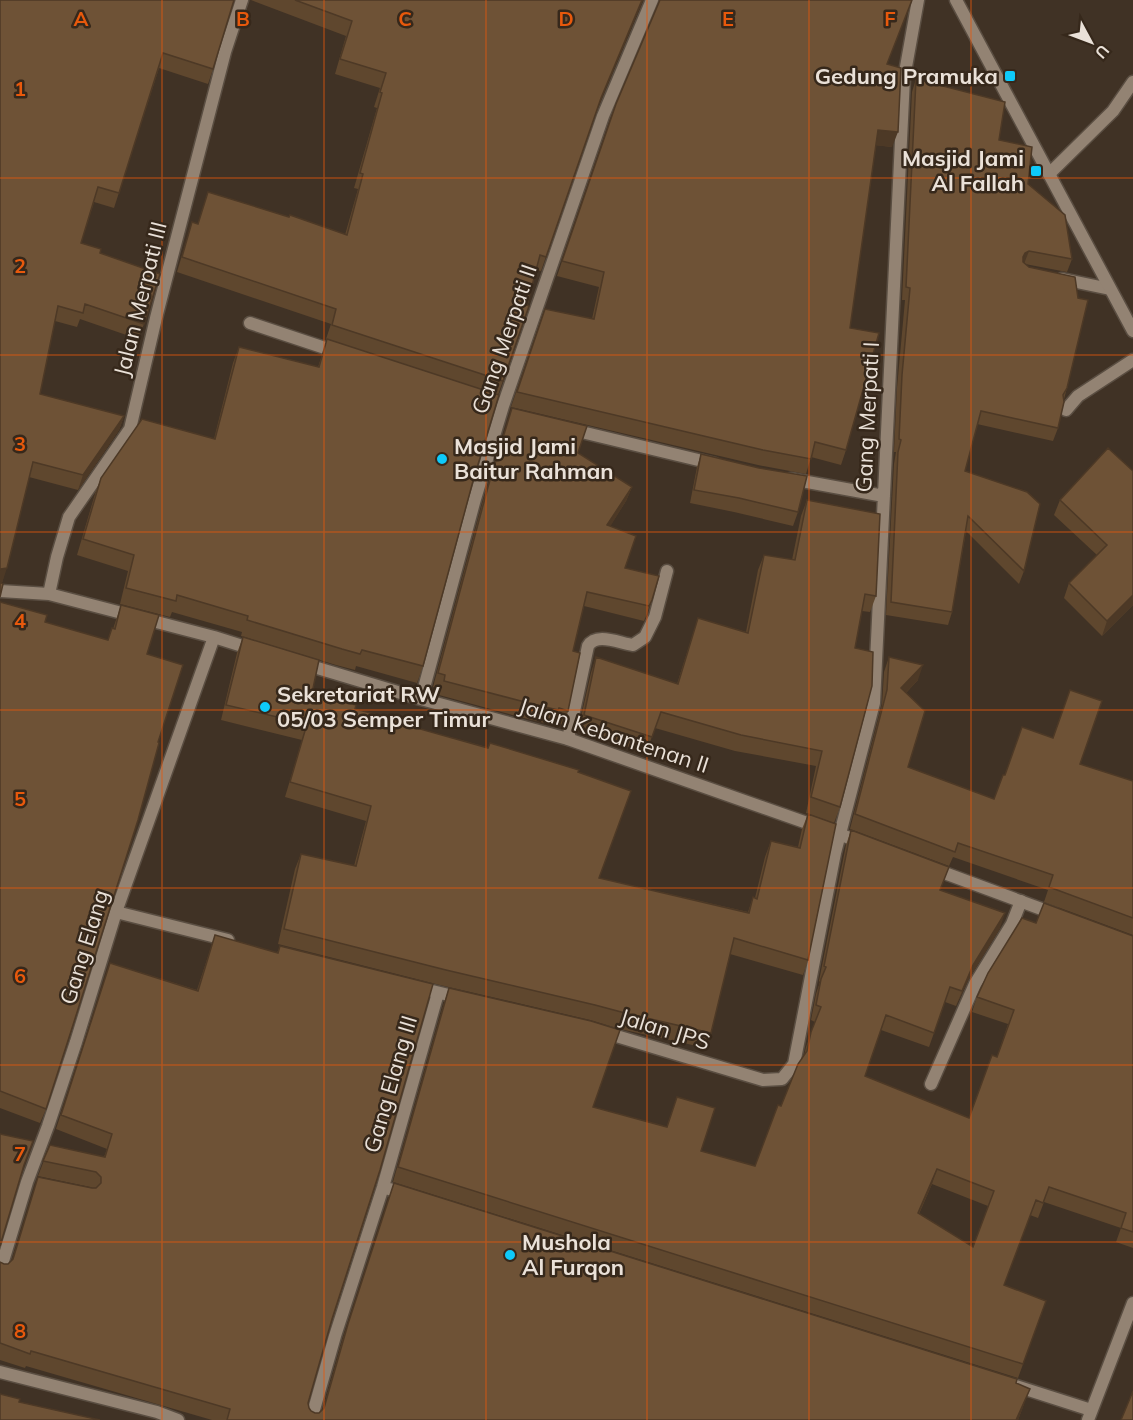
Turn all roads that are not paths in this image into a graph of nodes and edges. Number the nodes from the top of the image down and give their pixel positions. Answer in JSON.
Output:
{"nodes":[{"id":1,"x":242,"y":0,"type":"edge"},
{"id":2,"x":652,"y":0,"type":"edge"},
{"id":3,"x":918,"y":0,"type":"edge"},
{"id":4,"x":956,"y":0,"type":"edge"},
{"id":5,"x":1133,"y":82,"type":"edge"},
{"id":6,"x":1049,"y":174,"type":"junction"},
{"id":7,"x":1047,"y":276,"type":"edge"},
{"id":8,"x":1110,"y":289,"type":"junction"},
{"id":9,"x":250,"y":323,"type":"dead end"},
{"id":10,"x":1133,"y":331,"type":"edge"},
{"id":11,"x":349,"y":355,"type":"edge"},
{"id":12,"x":1133,"y":360,"type":"edge"},
{"id":13,"x":1066,"y":410,"type":"edge"},
{"id":14,"x":555,"y":426,"type":"edge"},
{"id":15,"x":722,"y":465,"type":"edge"},
{"id":16,"x":780,"y":477,"type":"edge"},
{"id":17,"x":884,"y":496,"type":"junction"},
{"id":18,"x":668,"y":571,"type":"dead end"},
{"id":19,"x":0,"y":591,"type":"edge"},
{"id":20,"x":50,"y":594,"type":"junction"},
{"id":21,"x":214,"y":638,"type":"junction"},
{"id":22,"x":272,"y":655,"type":"edge"},
{"id":23,"x":294,"y":662,"type":"edge"},
{"id":24,"x":420,"y":699,"type":"junction"},
{"id":25,"x":568,"y":739,"type":"junction"},
{"id":26,"x":840,"y":834,"type":"junction"},
{"id":27,"x":872,"y":846,"type":"edge"},
{"id":28,"x":915,"y":862,"type":"edge"},
{"id":29,"x":1021,"y":901,"type":"junction"},
{"id":30,"x":116,"y":912,"type":"junction"},
{"id":31,"x":1061,"y":917,"type":"edge"},
{"id":32,"x":237,"y":943,"type":"edge"},
{"id":33,"x":404,"y":984,"type":"edge"},
{"id":34,"x":438,"y":993,"type":"junction"},
{"id":35,"x":472,"y":1001,"type":"edge"},
{"id":36,"x":588,"y":1028,"type":"edge"},
{"id":37,"x":931,"y":1084,"type":"dead end"},
{"id":38,"x":383,"y":1187,"type":"junction"},
{"id":39,"x":417,"y":1198,"type":"edge"},
{"id":40,"x":0,"y":1271,"type":"edge"},
{"id":41,"x":1133,"y":1303,"type":"edge"},
{"id":42,"x":0,"y":1371,"type":"edge"},
{"id":43,"x":1000,"y":1381,"type":"edge"},
{"id":44,"x":1090,"y":1415,"type":"edge"},
{"id":45,"x":178,"y":1420,"type":"edge"},
{"id":46,"x":310,"y":1420,"type":"edge"}],
"edges":[{"from":1,"to":20,"type":"street","name":"Jalan Merpati III"},
{"from":2,"to":24,"type":"street","name":"Gang Merpati II"},
{"from":3,"to":17,"type":"street","name":"Gang Merpati I"},
{"from":4,"to":6,"type":"street"},
{"from":5,"to":6,"type":"street"},
{"from":6,"to":8,"type":"street"},
{"from":7,"to":8,"type":"street"},
{"from":8,"to":10,"type":"street"},
{"from":9,"to":11,"type":"street"},
{"from":12,"to":13,"type":"street"},
{"from":14,"to":15,"type":"street"},
{"from":16,"to":17,"type":"street"},
{"from":17,"to":26,"type":"street","name":"Gang Merpati I"},
{"from":18,"to":25,"type":"street"},
{"from":19,"to":20,"type":"street"},
{"from":20,"to":21,"type":"street"},
{"from":21,"to":22,"type":"street"},
{"from":21,"to":30,"type":"street","name":"Gang Elang"},
{"from":23,"to":24,"type":"street","name":"Jalan Kebantenan II"},
{"from":24,"to":25,"type":"street","name":"Jalan Kebantenan II"},
{"from":25,"to":26,"type":"street","name":"Jalan Kebantenan II"},
{"from":26,"to":27,"type":"street","name":"Jalan Kebantenan II"},
{"from":26,"to":36,"type":"street","name":"Jalan JPS"},
{"from":28,"to":29,"type":"street"},
{"from":29,"to":31,"type":"street"},
{"from":29,"to":37,"type":"street"},
{"from":30,"to":32,"type":"street"},
{"from":30,"to":40,"type":"street","name":"Gang Elang"},
{"from":33,"to":34,"type":"street"},
{"from":34,"to":35,"type":"street"},
{"from":34,"to":38,"type":"street","name":"Gang Elang III"},
{"from":38,"to":39,"type":"street"},
{"from":38,"to":46,"type":"street","name":"Gang Elang III"},
{"from":41,"to":44,"type":"street"},
{"from":42,"to":45,"type":"street"},
{"from":43,"to":44,"type":"street"}]}
